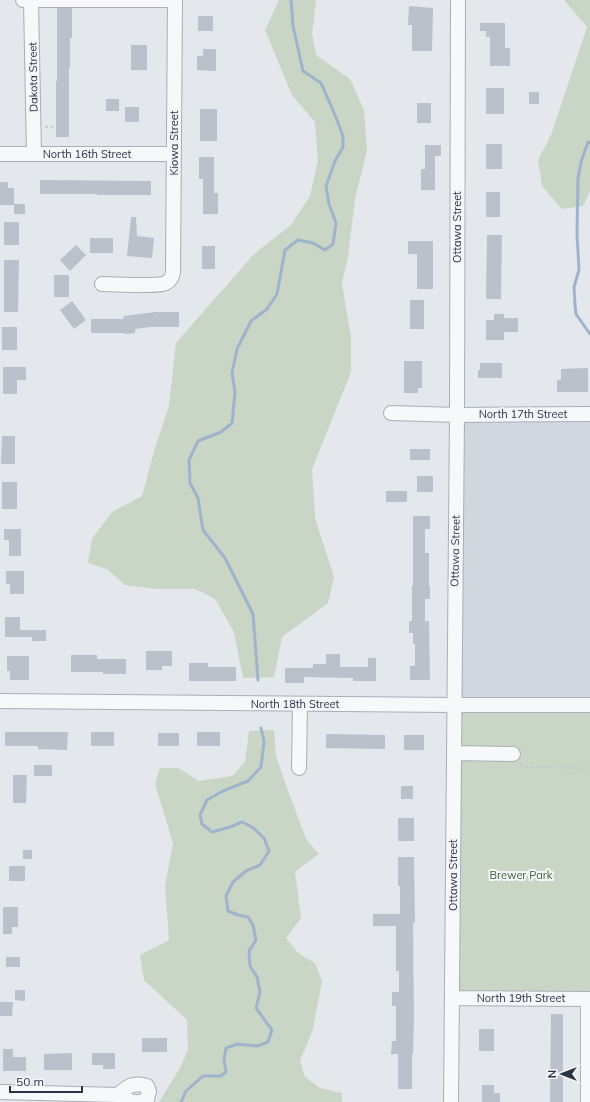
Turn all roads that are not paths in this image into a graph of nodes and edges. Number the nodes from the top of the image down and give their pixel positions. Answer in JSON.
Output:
{"nodes":[{"id":1,"x":23,"y":0,"type":"edge"},
{"id":2,"x":32,"y":0,"type":"edge"},
{"id":3,"x":175,"y":0,"type":"edge"},
{"id":4,"x":458,"y":0,"type":"edge"},
{"id":5,"x":0,"y":154,"type":"edge"},
{"id":6,"x":34,"y":154,"type":"junction"},
{"id":7,"x":174,"y":154,"type":"junction"},
{"id":8,"x":102,"y":284,"type":"dead end"},
{"id":9,"x":391,"y":413,"type":"dead end"},
{"id":10,"x":590,"y":414,"type":"edge"},
{"id":11,"x":457,"y":415,"type":"junction"},
{"id":12,"x":0,"y":701,"type":"edge"},
{"id":13,"x":300,"y":704,"type":"junction"},
{"id":14,"x":454,"y":705,"type":"junction"},
{"id":15,"x":590,"y":705,"type":"edge"},
{"id":16,"x":454,"y":753,"type":"junction"},
{"id":17,"x":513,"y":754,"type":"road end"},
{"id":18,"x":299,"y":768,"type":"dead end"},
{"id":19,"x":452,"y":998,"type":"junction"},
{"id":20,"x":589,"y":999,"type":"edge"},
{"id":21,"x":0,"y":1092,"type":"edge"},
{"id":22,"x":118,"y":1096,"type":"junction"},
{"id":23,"x":133,"y":1102,"type":"edge"},
{"id":24,"x":451,"y":1102,"type":"edge"},
{"id":25,"x":588,"y":1102,"type":"edge"}],
"edges":[{"from":1,"to":2,"type":"street"},
{"from":2,"to":3,"type":"street"},
{"from":2,"to":6,"type":"street","name":"Dakota Street"},
{"from":3,"to":7,"type":"street","name":"Kiowa Street"},
{"from":4,"to":11,"type":"street","name":"Ottawa Street"},
{"from":5,"to":6,"type":"street","name":"North 16th Street"},
{"from":6,"to":7,"type":"street","name":"North 16th Street"},
{"from":7,"to":8,"type":"street","name":"Kiowa Street"},
{"from":9,"to":11,"type":"street","name":"North 17th Street"},
{"from":10,"to":11,"type":"street","name":"North 17th Street"},
{"from":11,"to":14,"type":"street","name":"Ottawa Street"},
{"from":12,"to":13,"type":"street","name":"North 18th Street"},
{"from":13,"to":14,"type":"street","name":"North 18th Street"},
{"from":13,"to":18,"type":"street"},
{"from":14,"to":15,"type":"street","name":"North 18th Street"},
{"from":14,"to":16,"type":"street","name":"Ottawa Street"},
{"from":16,"to":17,"type":"street"},
{"from":16,"to":19,"type":"street","name":"Ottawa Street"},
{"from":19,"to":20,"type":"street","name":"North 19th Street"},
{"from":19,"to":24,"type":"street","name":"Ottawa Street"},
{"from":20,"to":25,"type":"street"},
{"from":21,"to":22,"type":"street"},
{"from":22,"to":23,"type":"street"},
{"from":22,"to":23,"type":"street"}]}
